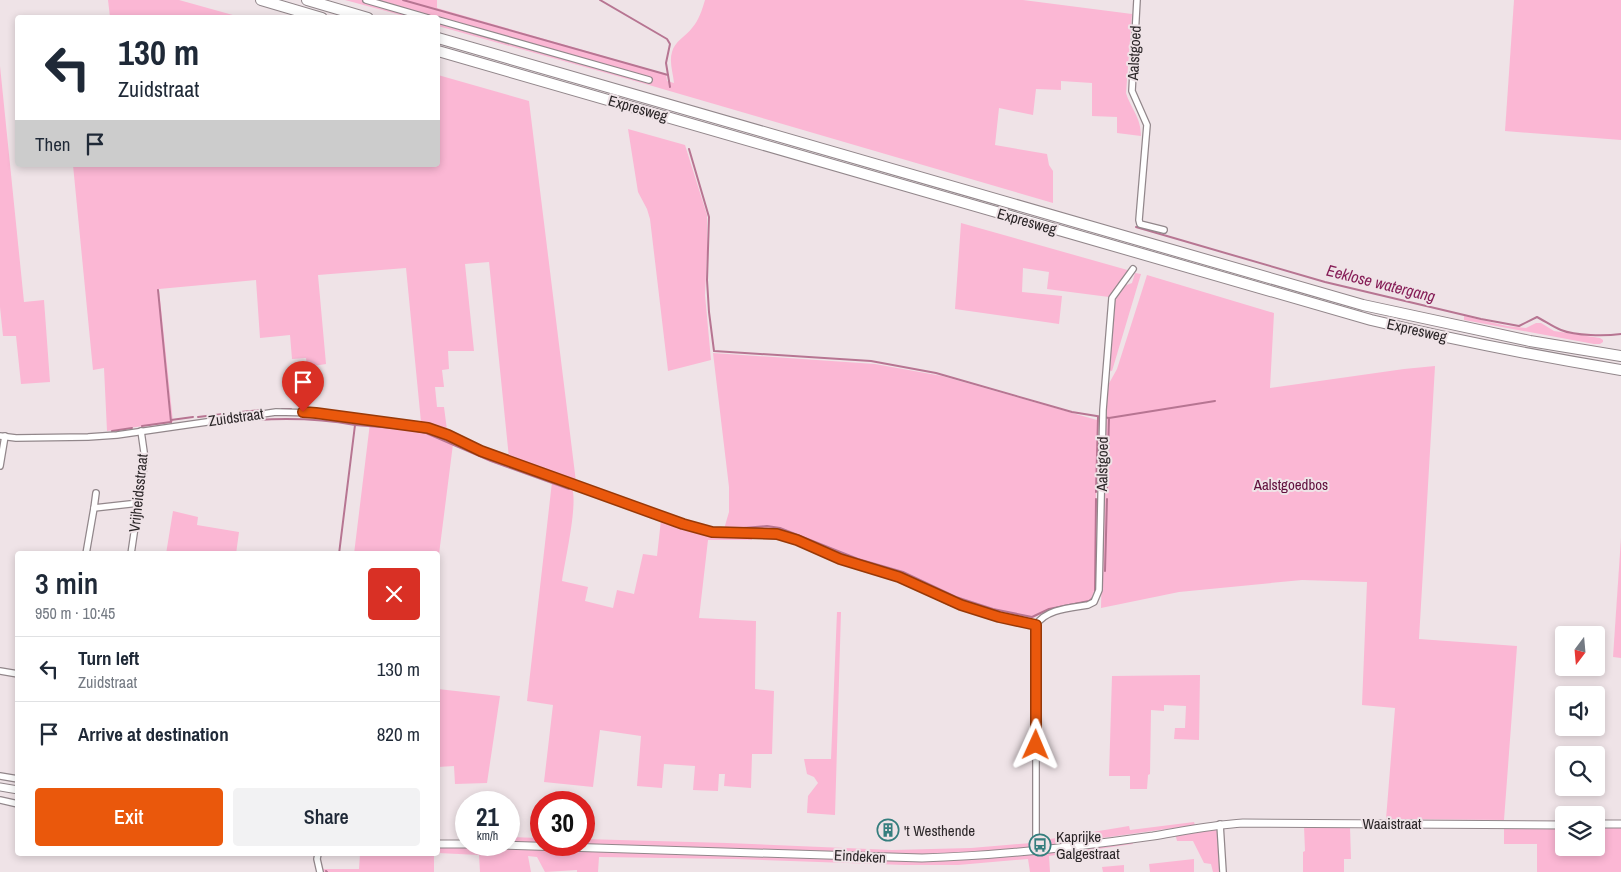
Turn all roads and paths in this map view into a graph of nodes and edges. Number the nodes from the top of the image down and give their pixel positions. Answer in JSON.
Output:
{"nodes":[{"id":1,"x":261,"y":0,"type":"edge"},
{"id":2,"x":307,"y":0,"type":"edge"},
{"id":3,"x":366,"y":0,"type":"edge"},
{"id":4,"x":1137,"y":0,"type":"edge"},
{"id":5,"x":312,"y":15,"type":"edge"},
{"id":6,"x":358,"y":15,"type":"edge"},
{"id":7,"x":418,"y":15,"type":"edge"},
{"id":8,"x":440,"y":21,"type":"edge"},
{"id":9,"x":440,"y":39,"type":"edge"},
{"id":10,"x":440,"y":52,"type":"edge"},
{"id":11,"x":649,"y":80,"type":"dead end"},
{"id":12,"x":1164,"y":230,"type":"dead end"},
{"id":13,"x":1134,"y":269,"type":"dead end"},
{"id":14,"x":1621,"y":356,"type":"edge"},
{"id":15,"x":1621,"y":370,"type":"edge"},
{"id":16,"x":141,"y":431,"type":"junction"},
{"id":17,"x":2,"y":436,"type":"edge"},
{"id":18,"x":0,"y":466,"type":"edge"},
{"id":19,"x":96,"y":493,"type":"dead end"},
{"id":20,"x":138,"y":503,"type":"junction"},
{"id":21,"x":94,"y":508,"type":"junction"},
{"id":22,"x":87,"y":551,"type":"edge"},
{"id":23,"x":131,"y":551,"type":"edge"},
{"id":24,"x":1036,"y":625,"type":"junction"},
{"id":25,"x":0,"y":671,"type":"edge"},
{"id":26,"x":15,"y":674,"type":"edge"},
{"id":27,"x":0,"y":776,"type":"edge"},
{"id":28,"x":15,"y":778,"type":"edge"},
{"id":29,"x":0,"y":787,"type":"edge"},
{"id":30,"x":15,"y":790,"type":"edge"},
{"id":31,"x":0,"y":800,"type":"edge"},
{"id":32,"x":15,"y":803,"type":"edge"},
{"id":33,"x":1220,"y":824,"type":"junction"},
{"id":34,"x":1605,"y":824,"type":"edge"},
{"id":35,"x":1621,"y":824,"type":"edge"},
{"id":36,"x":1555,"y":825,"type":"edge"},
{"id":37,"x":440,"y":844,"type":"edge"},
{"id":38,"x":455,"y":844,"type":"edge"},
{"id":39,"x":520,"y":846,"type":"edge"},
{"id":40,"x":1036,"y":851,"type":"junction"},
{"id":41,"x":316,"y":856,"type":"edge"},
{"id":42,"x":320,"y":872,"type":"edge"},
{"id":43,"x":1223,"y":872,"type":"edge"}],
"edges":[{"from":1,"to":5,"type":"highway"},
{"from":2,"to":6,"type":"highway"},
{"from":3,"to":7,"type":"street"},
{"from":4,"to":12,"type":"street","name":"Aalstgoed"},
{"from":8,"to":11,"type":"street"},
{"from":9,"to":14,"type":"highway","name":"Expresweg"},
{"from":10,"to":15,"type":"highway","name":"Expresweg"},
{"from":13,"to":24,"type":"street","name":"Aalstgoed"},
{"from":16,"to":17,"type":"street","name":"Zuidstraat"},
{"from":16,"to":20,"type":"street","name":"Vrijheidsstraat"},
{"from":16,"to":24,"type":"street","name":"Zuidstraat"},
{"from":17,"to":18,"type":"street"},
{"from":19,"to":21,"type":"street"},
{"from":20,"to":21,"type":"street"},
{"from":20,"to":23,"type":"street","name":"Vrijheidsstraat"},
{"from":21,"to":22,"type":"street"},
{"from":24,"to":40,"type":"street"},
{"from":25,"to":26,"type":"street"},
{"from":27,"to":28,"type":"street"},
{"from":29,"to":30,"type":"street"},
{"from":31,"to":32,"type":"street"},
{"from":33,"to":36,"type":"street","name":"Waaistraat"},
{"from":33,"to":40,"type":"street","name":"Eindeken"},
{"from":33,"to":43,"type":"street"},
{"from":34,"to":35,"type":"street"},
{"from":37,"to":38,"type":"street"},
{"from":39,"to":40,"type":"street","name":"Eindeken"},
{"from":41,"to":42,"type":"street"}]}
